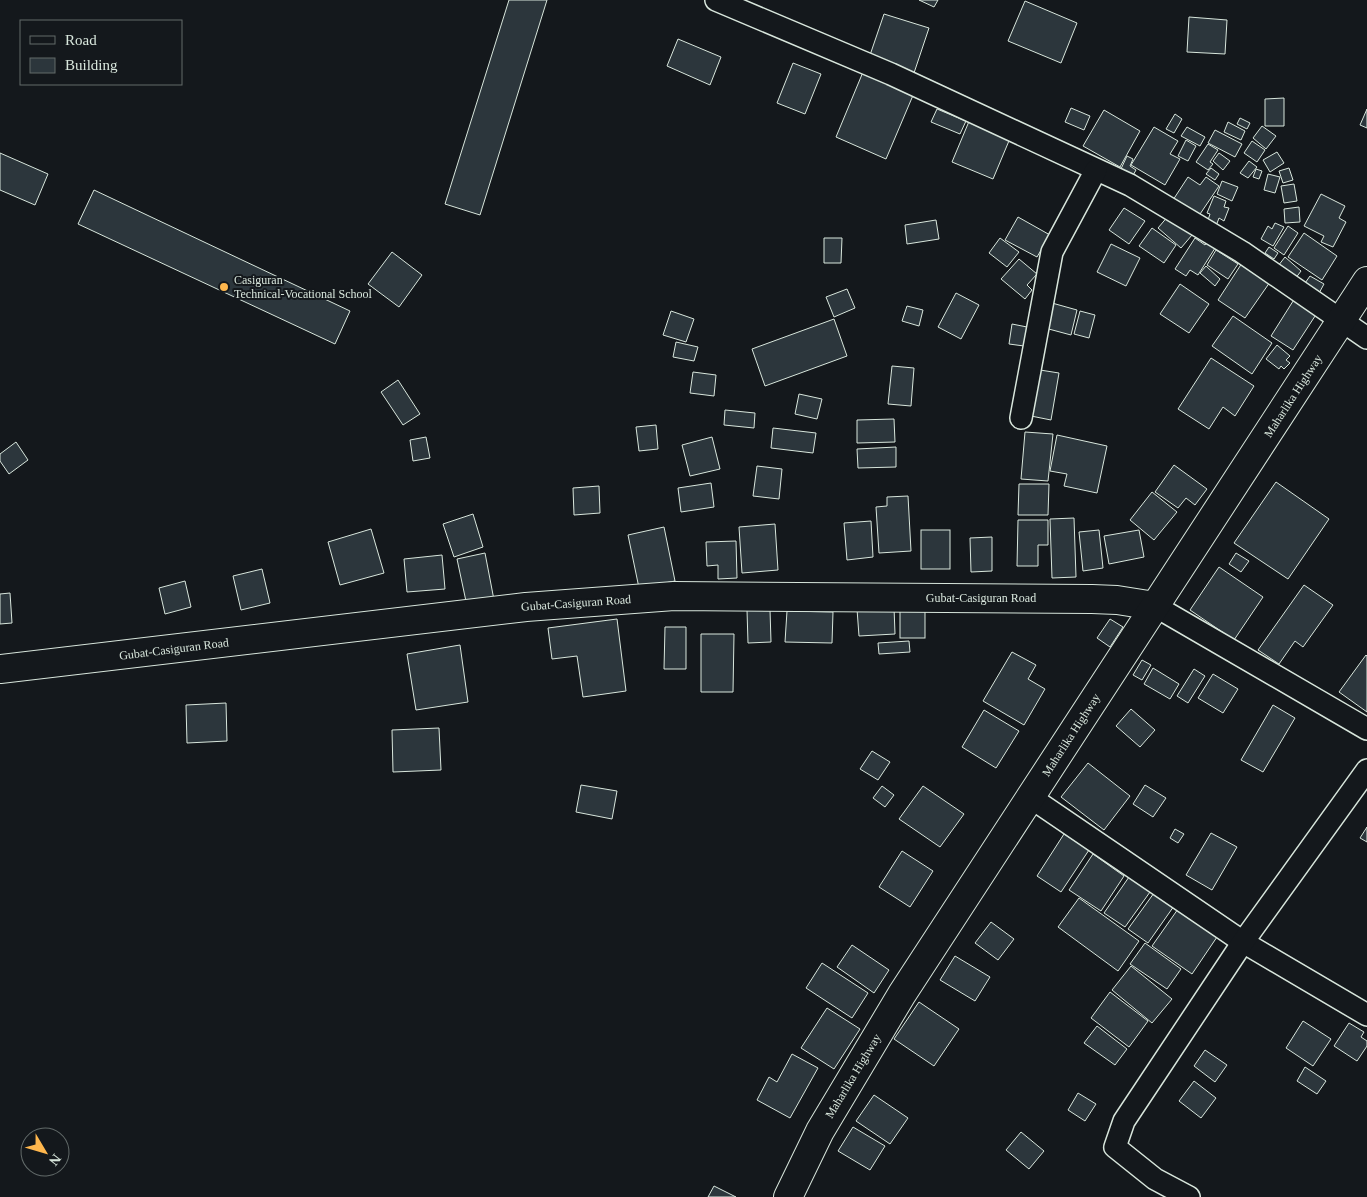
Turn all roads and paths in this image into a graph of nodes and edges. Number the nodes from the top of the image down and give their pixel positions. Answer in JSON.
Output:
{"nodes":[{"id":1,"x":716,"y":0,"type":"edge"},
{"id":2,"x":1096,"y":170,"type":"junction"},
{"id":3,"x":1367,"y":281,"type":"edge"},
{"id":4,"x":1342,"y":321,"type":"junction"},
{"id":5,"x":1367,"y":338,"type":"edge"},
{"id":6,"x":1021,"y":418,"type":"dead end"},
{"id":7,"x":1155,"y":606,"type":"junction"},
{"id":8,"x":0,"y":669,"type":"edge"},
{"id":9,"x":1367,"y":729,"type":"edge"},
{"id":10,"x":1367,"y":770,"type":"edge"},
{"id":11,"x":1030,"y":796,"type":"junction"},
{"id":12,"x":1242,"y":942,"type":"junction"},
{"id":13,"x":1367,"y":1015,"type":"edge"},
{"id":14,"x":788,"y":1197,"type":"edge"},
{"id":15,"x":1189,"y":1197,"type":"edge"}],
"edges":[{"from":1,"to":2,"type":"street"},
{"from":2,"to":4,"type":"street"},
{"from":2,"to":6,"type":"street"},
{"from":3,"to":4,"type":"main road","name":"Maharlika Highway"},
{"from":4,"to":5,"type":"street"},
{"from":4,"to":7,"type":"main road","name":"Maharlika Highway"},
{"from":7,"to":8,"type":"main road","name":"Gubat-Casiguran Road"},
{"from":7,"to":9,"type":"street"},
{"from":7,"to":11,"type":"main road","name":"Maharlika Highway"},
{"from":10,"to":12,"type":"street"},
{"from":11,"to":12,"type":"street"},
{"from":11,"to":14,"type":"main road","name":"Maharlika Highway"},
{"from":12,"to":13,"type":"street"},
{"from":12,"to":15,"type":"street"}]}
